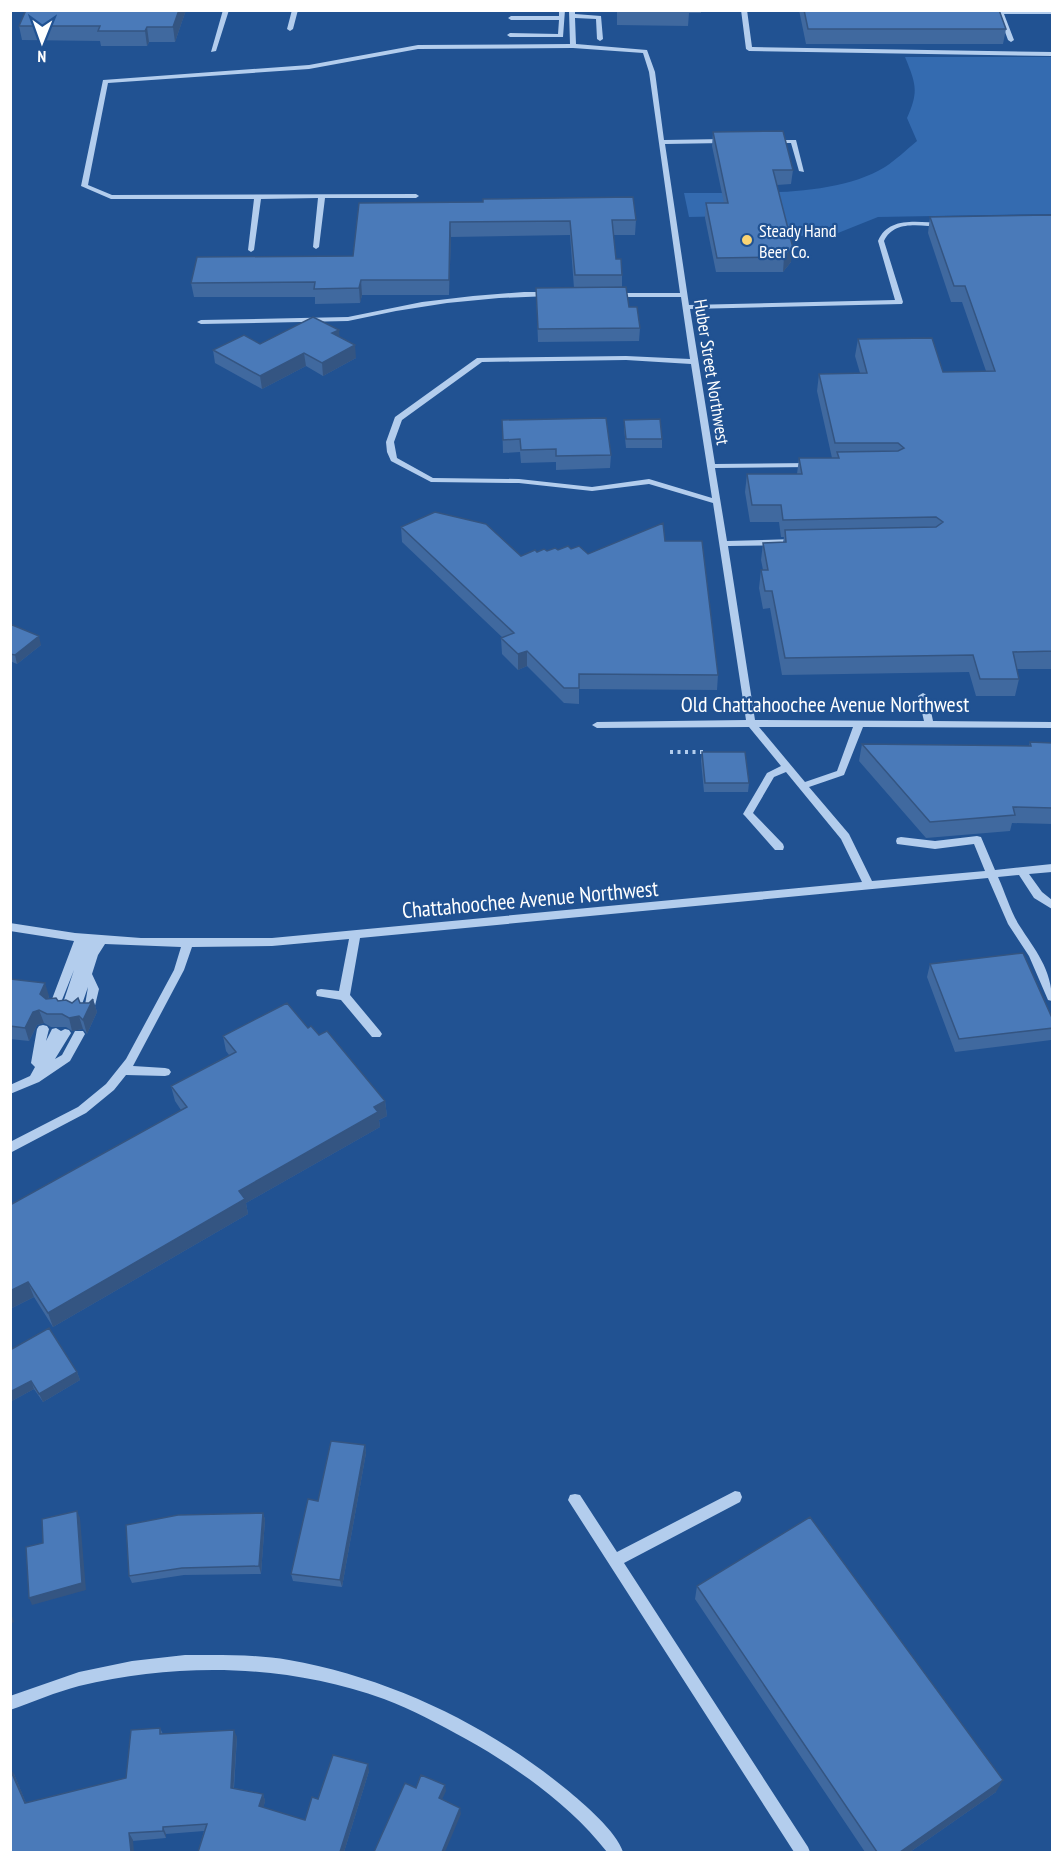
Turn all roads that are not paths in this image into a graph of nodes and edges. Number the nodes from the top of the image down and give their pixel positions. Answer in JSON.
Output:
{"nodes":[{"id":1,"x":226,"y":10,"type":"edge"},
{"id":2,"x":295,"y":10,"type":"edge"},
{"id":3,"x":744,"y":10,"type":"edge"},
{"id":4,"x":1000,"y":11,"type":"edge"},
{"id":5,"x":1053,"y":12,"type":"edge"},
{"id":6,"x":572,"y":13,"type":"edge"},
{"id":7,"x":562,"y":14,"type":"edge"},
{"id":8,"x":511,"y":18,"type":"dead end"},
{"id":9,"x":290,"y":29,"type":"dead end"},
{"id":10,"x":510,"y":35,"type":"dead end"},
{"id":11,"x":600,"y":39,"type":"dead end"},
{"id":12,"x":1011,"y":40,"type":"dead end"},
{"id":13,"x":573,"y":46,"type":"junction"},
{"id":14,"x":213,"y":51,"type":"dead end"},
{"id":15,"x":1053,"y":54,"type":"edge"},
{"id":16,"x":735,"y":141,"type":"edge"},
{"id":17,"x":759,"y":141,"type":"edge"},
{"id":18,"x":662,"y":142,"type":"junction"},
{"id":19,"x":802,"y":171,"type":"dead end"},
{"id":20,"x":416,"y":196,"type":"dead end"},
{"id":21,"x":258,"y":197,"type":"junction"},
{"id":22,"x":322,"y":197,"type":"junction"},
{"id":23,"x":951,"y":225,"type":"edge"},
{"id":24,"x":316,"y":248,"type":"dead end"},
{"id":25,"x":251,"y":250,"type":"dead end"},
{"id":26,"x":560,"y":294,"type":"edge"},
{"id":27,"x":605,"y":295,"type":"edge"},
{"id":28,"x":684,"y":295,"type":"junction"},
{"id":29,"x":686,"y":307,"type":"junction"},
{"id":30,"x":201,"y":322,"type":"dead end"},
{"id":31,"x":695,"y":362,"type":"junction"},
{"id":32,"x":824,"y":465,"type":"edge"},
{"id":33,"x":711,"y":466,"type":"junction"},
{"id":34,"x":717,"y":502,"type":"junction"},
{"id":35,"x":804,"y":542,"type":"edge"},
{"id":36,"x":723,"y":544,"type":"junction"},
{"id":37,"x":924,"y":696,"type":"dead end"},
{"id":38,"x":751,"y":723,"type":"junction"},
{"id":39,"x":860,"y":724,"type":"junction"},
{"id":40,"x":928,"y":724,"type":"junction"},
{"id":41,"x":597,"y":725,"type":"dead end"},
{"id":42,"x":1053,"y":725,"type":"edge"},
{"id":43,"x":788,"y":767,"type":"junction"},
{"id":44,"x":803,"y":786,"type":"junction"},
{"id":45,"x":901,"y":841,"type":"dead end"},
{"id":46,"x":779,"y":847,"type":"dead end"},
{"id":47,"x":1053,"y":868,"type":"edge"},
{"id":48,"x":1022,"y":871,"type":"junction"},
{"id":49,"x":991,"y":874,"type":"junction"},
{"id":50,"x":869,"y":886,"type":"junction"},
{"id":51,"x":1053,"y":905,"type":"edge"},
{"id":52,"x":10,"y":927,"type":"edge"},
{"id":53,"x":355,"y":934,"type":"junction"},
{"id":54,"x":85,"y":938,"type":"junction"},
{"id":55,"x":102,"y":940,"type":"junction"},
{"id":56,"x":187,"y":945,"type":"junction"},
{"id":57,"x":87,"y":975,"type":"junction"},
{"id":58,"x":321,"y":993,"type":"dead end"},
{"id":59,"x":344,"y":996,"type":"junction"},
{"id":60,"x":1053,"y":997,"type":"edge"},
{"id":61,"x":54,"y":1007,"type":"edge"},
{"id":62,"x":89,"y":1011,"type":"edge"},
{"id":63,"x":43,"y":1029,"type":"edge"},
{"id":64,"x":61,"y":1032,"type":"edge"},
{"id":65,"x":80,"y":1034,"type":"edge"},
{"id":66,"x":376,"y":1034,"type":"dead end"},
{"id":67,"x":124,"y":1070,"type":"junction"},
{"id":68,"x":165,"y":1072,"type":"dead end"},
{"id":69,"x":35,"y":1078,"type":"junction"},
{"id":70,"x":10,"y":1090,"type":"edge"},
{"id":71,"x":10,"y":1148,"type":"edge"},
{"id":72,"x":735,"y":1497,"type":"dead end"},
{"id":73,"x":575,"y":1500,"type":"dead end"},
{"id":74,"x":614,"y":1561,"type":"junction"},
{"id":75,"x":10,"y":1703,"type":"edge"},
{"id":76,"x":616,"y":1852,"type":"edge"},
{"id":77,"x":803,"y":1852,"type":"edge"}],
"edges":[{"from":1,"to":14,"type":"street"},
{"from":2,"to":9,"type":"street"},
{"from":3,"to":15,"type":"street"},
{"from":4,"to":5,"type":"street"},
{"from":4,"to":12,"type":"street"},
{"from":6,"to":11,"type":"street"},
{"from":6,"to":13,"type":"street"},
{"from":7,"to":8,"type":"street"},
{"from":7,"to":10,"type":"street"},
{"from":13,"to":18,"type":"street","name":"Huber Street Northwest"},
{"from":13,"to":21,"type":"street","name":"Huber Street Northwest"},
{"from":16,"to":18,"type":"street"},
{"from":17,"to":19,"type":"street"},
{"from":18,"to":28,"type":"street","name":"Huber Street Northwest"},
{"from":20,"to":22,"type":"street"},
{"from":21,"to":22,"type":"street"},
{"from":21,"to":25,"type":"street"},
{"from":22,"to":24,"type":"street"},
{"from":23,"to":29,"type":"street"},
{"from":26,"to":30,"type":"street"},
{"from":27,"to":28,"type":"street"},
{"from":28,"to":29,"type":"street","name":"Huber Street Northwest"},
{"from":29,"to":31,"type":"street","name":"Huber Street Northwest"},
{"from":31,"to":33,"type":"street","name":"Huber Street Northwest"},
{"from":31,"to":34,"type":"street"},
{"from":32,"to":33,"type":"street"},
{"from":33,"to":34,"type":"street","name":"Huber Street Northwest"},
{"from":34,"to":36,"type":"street","name":"Huber Street Northwest"},
{"from":35,"to":36,"type":"street"},
{"from":36,"to":38,"type":"street","name":"Huber Street Northwest"},
{"from":37,"to":40,"type":"street"},
{"from":38,"to":39,"type":"street","name":"Old Chattahoochee Avenue Northwest"},
{"from":38,"to":41,"type":"street","name":"Old Chattahoochee Avenue Northwest"},
{"from":38,"to":43,"type":"street"},
{"from":39,"to":40,"type":"street","name":"Old Chattahoochee Avenue Northwest"},
{"from":39,"to":44,"type":"street"},
{"from":40,"to":42,"type":"street","name":"Old Chattahoochee Avenue Northwest"},
{"from":43,"to":44,"type":"street"},
{"from":43,"to":46,"type":"street"},
{"from":44,"to":50,"type":"street"},
{"from":45,"to":49,"type":"street"},
{"from":47,"to":48,"type":"street","name":"Chattahoochee Avenue Northwest"},
{"from":48,"to":49,"type":"street","name":"Chattahoochee Avenue Northwest"},
{"from":48,"to":51,"type":"street"},
{"from":49,"to":50,"type":"street","name":"Chattahoochee Avenue Northwest"},
{"from":49,"to":60,"type":"street"},
{"from":50,"to":53,"type":"street","name":"Chattahoochee Avenue Northwest"},
{"from":52,"to":54,"type":"street","name":"Chattahoochee Avenue Northwest"},
{"from":53,"to":56,"type":"street","name":"Chattahoochee Avenue Northwest"},
{"from":53,"to":59,"type":"street"},
{"from":54,"to":55,"type":"street","name":"Chattahoochee Avenue Northwest"},
{"from":54,"to":57,"type":"street"},
{"from":54,"to":61,"type":"street"},
{"from":55,"to":56,"type":"street","name":"Chattahoochee Avenue Northwest"},
{"from":55,"to":57,"type":"street"},
{"from":56,"to":67,"type":"street"},
{"from":57,"to":62,"type":"street"},
{"from":58,"to":59,"type":"street"},
{"from":59,"to":66,"type":"street"},
{"from":63,"to":69,"type":"street"},
{"from":64,"to":69,"type":"street"},
{"from":65,"to":69,"type":"street"},
{"from":67,"to":68,"type":"street"},
{"from":67,"to":71,"type":"street"},
{"from":69,"to":70,"type":"street"},
{"from":72,"to":74,"type":"street"},
{"from":73,"to":74,"type":"street"},
{"from":74,"to":77,"type":"street"},
{"from":75,"to":76,"type":"street"}]}
